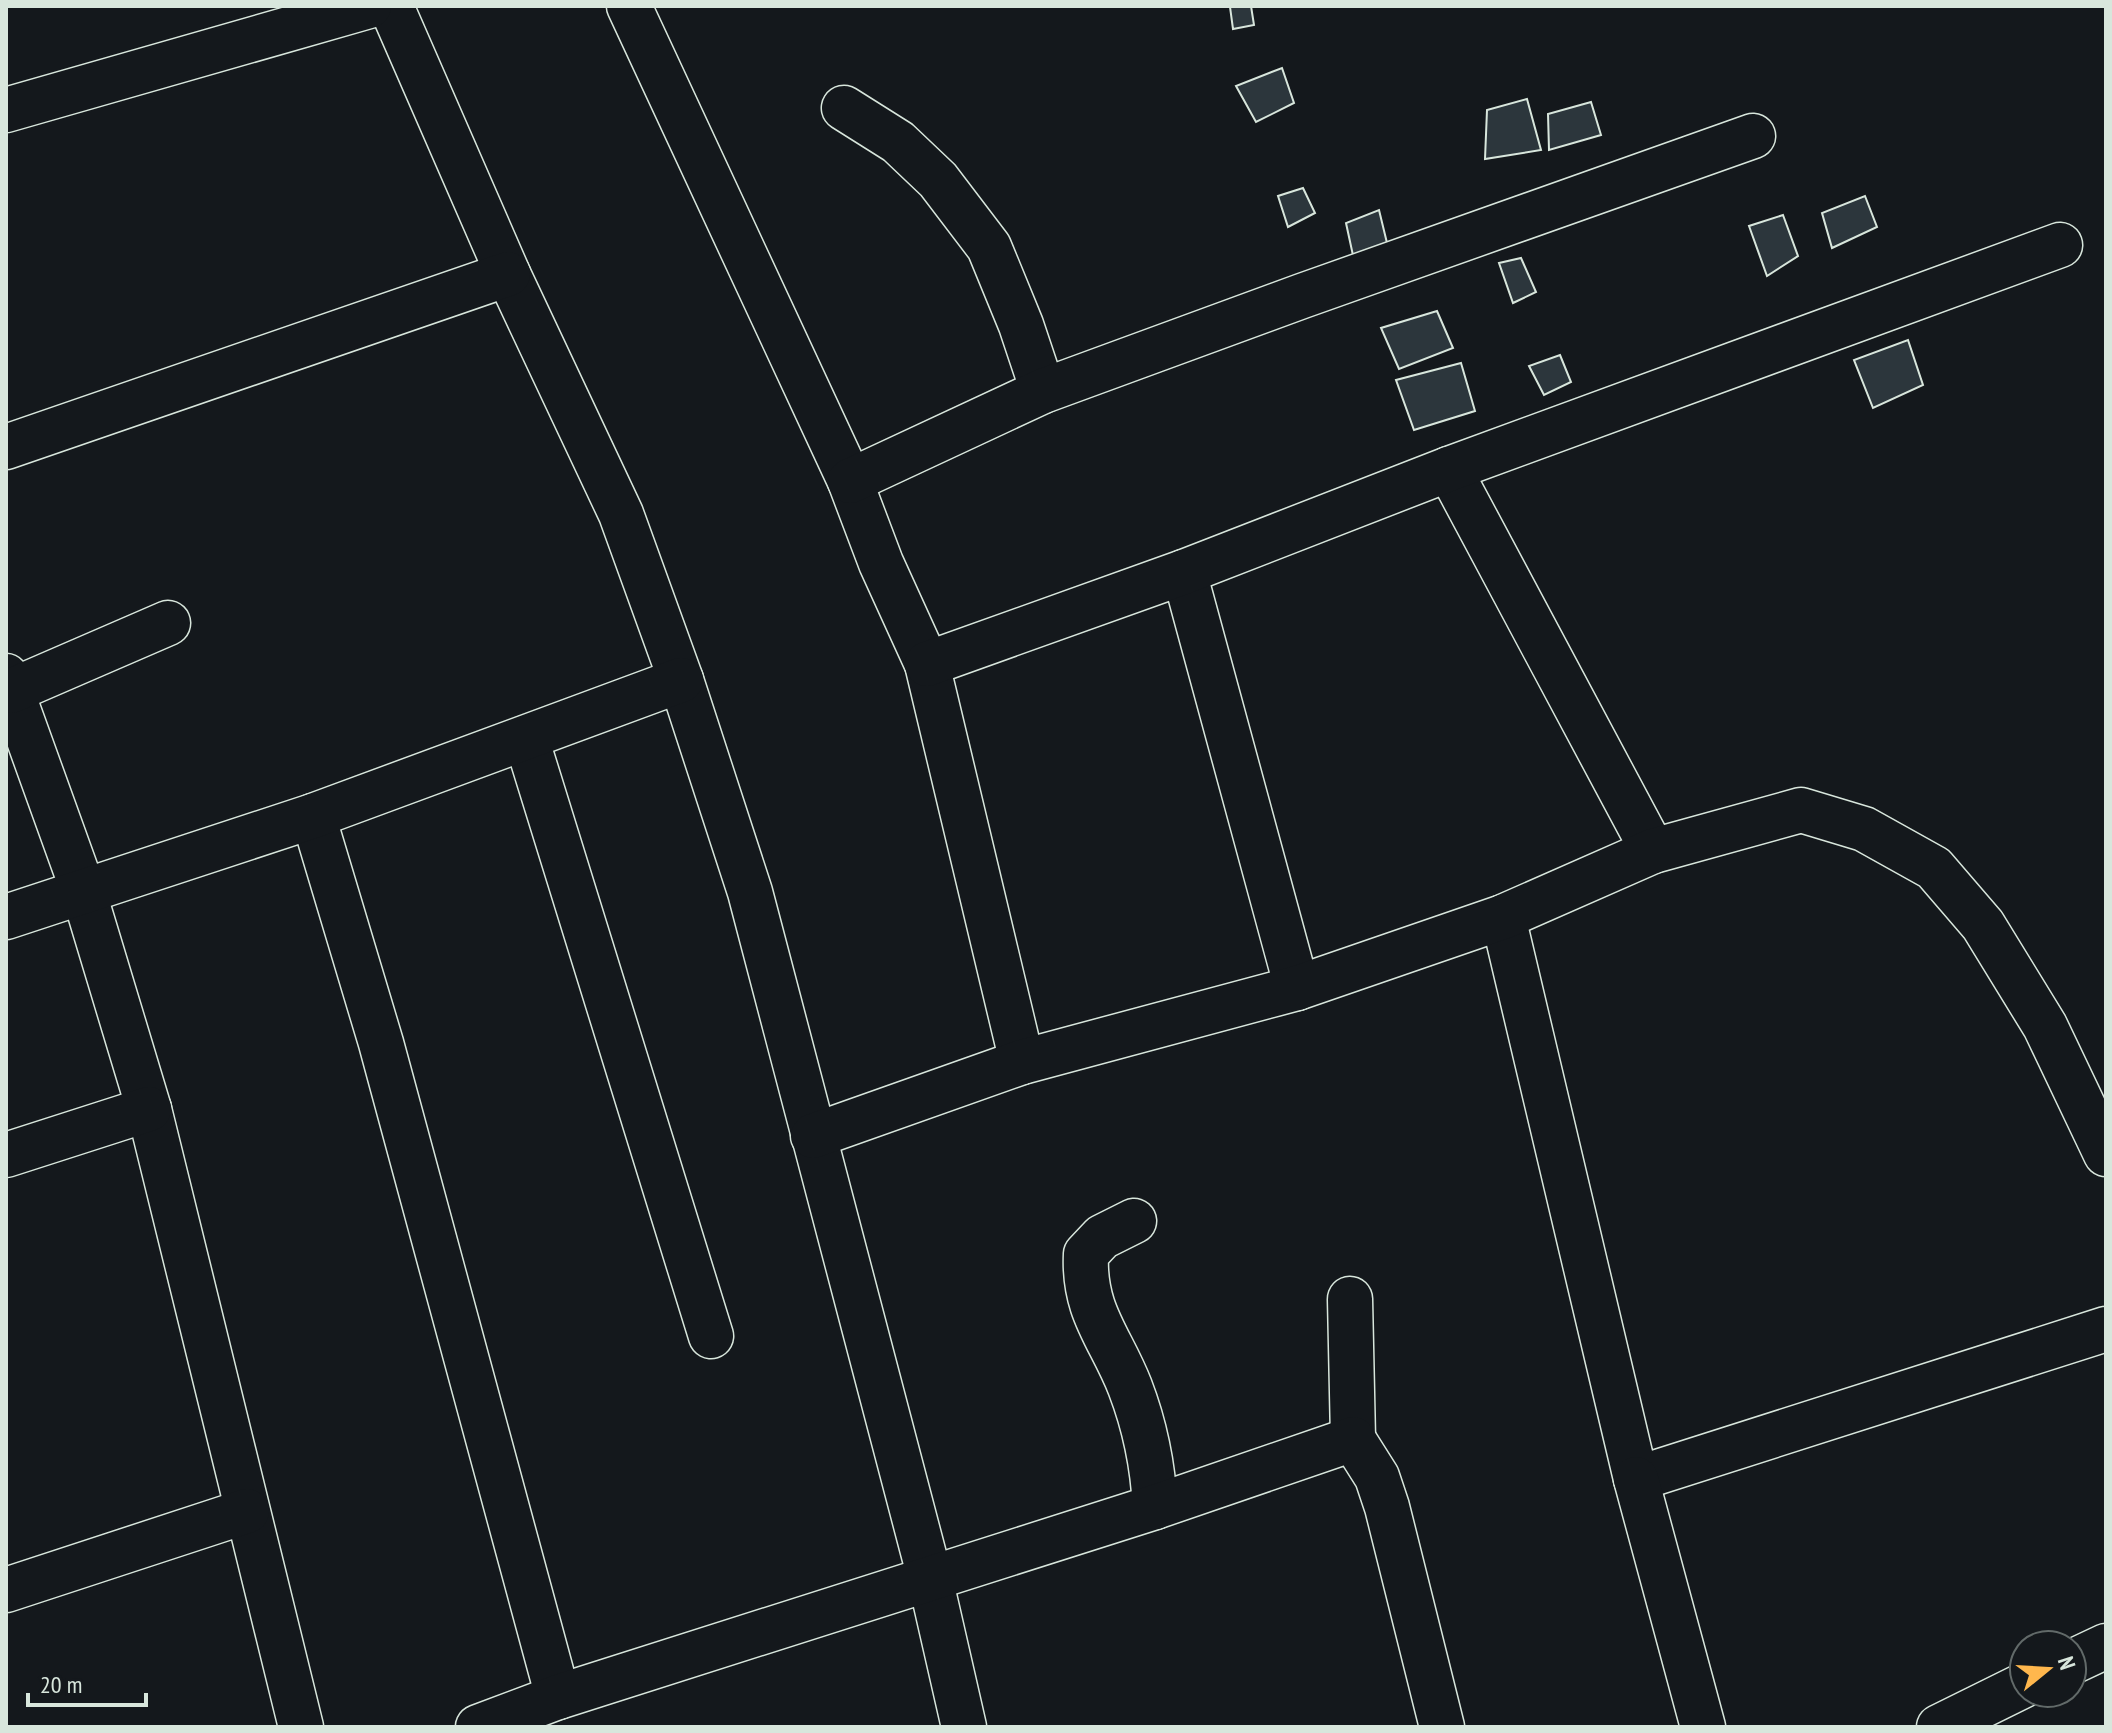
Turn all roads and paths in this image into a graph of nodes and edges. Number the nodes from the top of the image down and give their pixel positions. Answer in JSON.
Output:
{"nodes":[{"id":1,"x":369,"y":6,"type":"edge"},
{"id":2,"x":391,"y":6,"type":"edge"},
{"id":3,"x":629,"y":6,"type":"edge"},
{"id":4,"x":319,"y":12,"type":"edge"},
{"id":5,"x":844,"y":108,"type":"dead end"},
{"id":6,"x":6,"y":110,"type":"edge"},
{"id":7,"x":1753,"y":136,"type":"dead end"},
{"id":8,"x":2060,"y":245,"type":"dead end"},
{"id":9,"x":508,"y":274,"type":"junction"},
{"id":10,"x":1043,"y":391,"type":"junction"},
{"id":11,"x":6,"y":447,"type":"edge"},
{"id":12,"x":1449,"y":469,"type":"junction"},
{"id":13,"x":850,"y":481,"type":"junction"},
{"id":14,"x":1184,"y":572,"type":"junction"},
{"id":15,"x":168,"y":623,"type":"dead end"},
{"id":16,"x":927,"y":664,"type":"junction"},
{"id":17,"x":681,"y":680,"type":"junction"},
{"id":18,"x":8,"y":684,"type":"edge"},
{"id":19,"x":526,"y":738,"type":"junction"},
{"id":20,"x":313,"y":816,"type":"junction"},
{"id":21,"x":1653,"y":851,"type":"junction"},
{"id":22,"x":83,"y":890,"type":"junction"},
{"id":23,"x":6,"y":917,"type":"edge"},
{"id":24,"x":1503,"y":917,"type":"junction"},
{"id":25,"x":1297,"y":988,"type":"junction"},
{"id":26,"x":1022,"y":1062,"type":"junction"},
{"id":27,"x":149,"y":1109,"type":"junction"},
{"id":28,"x":813,"y":1136,"type":"junction"},
{"id":29,"x":2106,"y":1154,"type":"edge"},
{"id":30,"x":6,"y":1155,"type":"edge"},
{"id":31,"x":1134,"y":1221,"type":"dead end"},
{"id":32,"x":1350,"y":1299,"type":"dead end"},
{"id":33,"x":2106,"y":1329,"type":"edge"},
{"id":34,"x":711,"y":1336,"type":"dead end"},
{"id":35,"x":1353,"y":1439,"type":"junction"},
{"id":36,"x":1636,"y":1479,"type":"junction"},
{"id":37,"x":1155,"y":1507,"type":"junction"},
{"id":38,"x":247,"y":1511,"type":"junction"},
{"id":39,"x":930,"y":1578,"type":"junction"},
{"id":40,"x":6,"y":1590,"type":"edge"},
{"id":41,"x":2008,"y":1693,"type":"edge"},
{"id":42,"x":558,"y":1697,"type":"junction"},
{"id":43,"x":301,"y":1727,"type":"edge"},
{"id":44,"x":478,"y":1727,"type":"edge"},
{"id":45,"x":964,"y":1727,"type":"edge"},
{"id":46,"x":1442,"y":1727,"type":"edge"},
{"id":47,"x":1703,"y":1727,"type":"edge"},
{"id":48,"x":1939,"y":1727,"type":"edge"}],
"edges":[{"from":1,"to":4,"type":"street"},
{"from":2,"to":9,"type":"street"},
{"from":3,"to":13,"type":"street"},
{"from":4,"to":6,"type":"street"},
{"from":5,"to":10,"type":"street"},
{"from":7,"to":10,"type":"street"},
{"from":8,"to":12,"type":"street"},
{"from":9,"to":11,"type":"street"},
{"from":9,"to":17,"type":"street"},
{"from":10,"to":13,"type":"street"},
{"from":12,"to":14,"type":"street"},
{"from":12,"to":21,"type":"street"},
{"from":13,"to":16,"type":"street"},
{"from":14,"to":16,"type":"street"},
{"from":14,"to":25,"type":"street"},
{"from":15,"to":18,"type":"street"},
{"from":16,"to":26,"type":"street"},
{"from":17,"to":19,"type":"street"},
{"from":17,"to":28,"type":"street"},
{"from":18,"to":22,"type":"street"},
{"from":19,"to":20,"type":"street"},
{"from":19,"to":34,"type":"street"},
{"from":20,"to":22,"type":"street"},
{"from":20,"to":42,"type":"street"},
{"from":21,"to":24,"type":"street"},
{"from":21,"to":29,"type":"street"},
{"from":22,"to":23,"type":"street"},
{"from":22,"to":27,"type":"street"},
{"from":24,"to":25,"type":"street"},
{"from":24,"to":36,"type":"street"},
{"from":25,"to":26,"type":"street"},
{"from":26,"to":28,"type":"street"},
{"from":27,"to":30,"type":"street"},
{"from":27,"to":38,"type":"street"},
{"from":28,"to":39,"type":"street"},
{"from":31,"to":37,"type":"street"},
{"from":32,"to":35,"type":"street"},
{"from":33,"to":36,"type":"street"},
{"from":35,"to":37,"type":"street"},
{"from":35,"to":46,"type":"street"},
{"from":36,"to":47,"type":"street"},
{"from":37,"to":39,"type":"street"},
{"from":38,"to":40,"type":"street"},
{"from":38,"to":43,"type":"street"},
{"from":39,"to":42,"type":"street"},
{"from":39,"to":45,"type":"street"},
{"from":41,"to":48,"type":"street"},
{"from":42,"to":44,"type":"street"}]}
